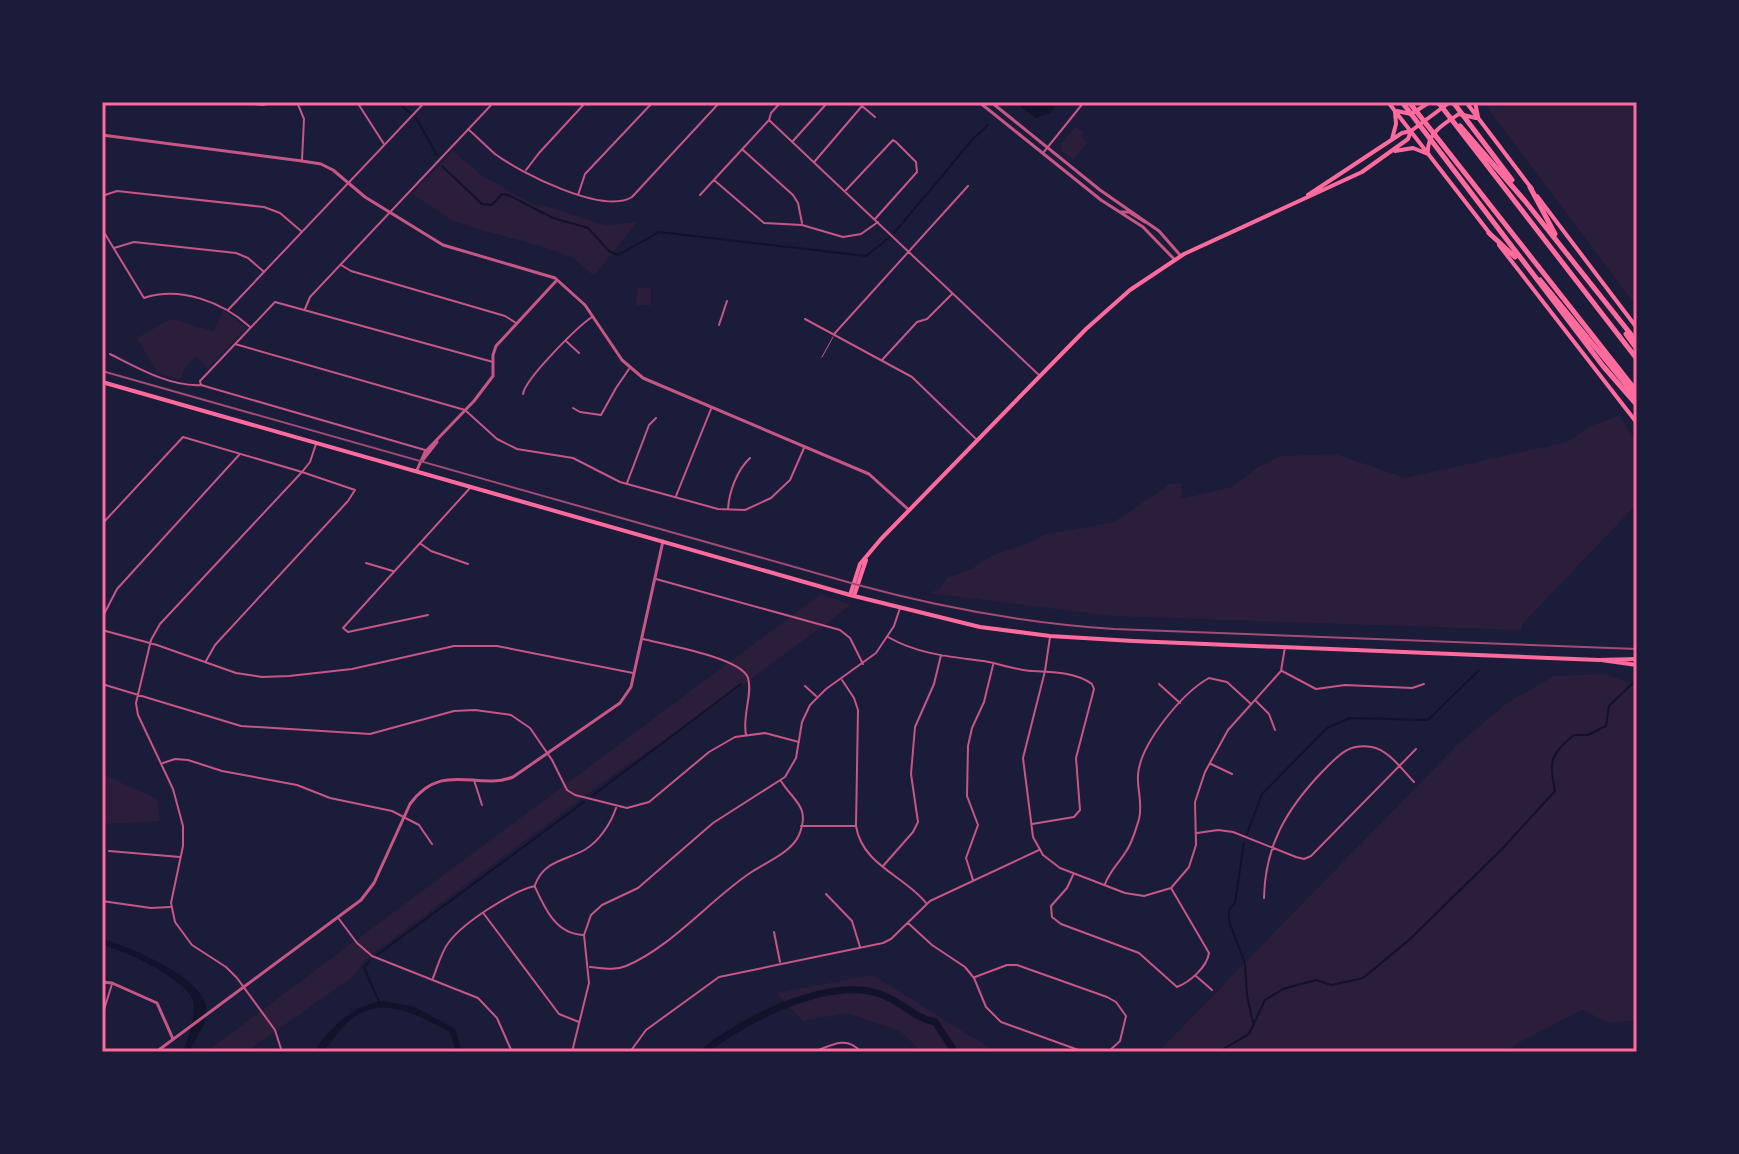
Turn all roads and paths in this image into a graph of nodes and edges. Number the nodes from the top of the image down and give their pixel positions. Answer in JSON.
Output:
{"nodes":[{"id":1,"x":236,"y":102,"type":"edge"},
{"id":2,"x":275,"y":102,"type":"edge"},
{"id":3,"x":297,"y":102,"type":"edge"},
{"id":4,"x":357,"y":102,"type":"edge"},
{"id":5,"x":425,"y":102,"type":"edge"},
{"id":6,"x":494,"y":102,"type":"edge"},
{"id":7,"x":586,"y":102,"type":"edge"},
{"id":8,"x":653,"y":102,"type":"edge"},
{"id":9,"x":720,"y":102,"type":"edge"},
{"id":10,"x":781,"y":102,"type":"edge"},
{"id":11,"x":828,"y":102,"type":"edge"},
{"id":12,"x":858,"y":102,"type":"edge"},
{"id":13,"x":979,"y":102,"type":"edge"},
{"id":14,"x":991,"y":102,"type":"edge"},
{"id":15,"x":1084,"y":102,"type":"edge"},
{"id":16,"x":1388,"y":102,"type":"edge"},
{"id":17,"x":1402,"y":102,"type":"edge"},
{"id":18,"x":1409,"y":102,"type":"edge"},
{"id":19,"x":1430,"y":102,"type":"edge"},
{"id":20,"x":1438,"y":102,"type":"edge"},
{"id":21,"x":1452,"y":102,"type":"edge"},
{"id":22,"x":1466,"y":102,"type":"edge"},
{"id":23,"x":1475,"y":102,"type":"edge"},
{"id":24,"x":862,"y":106,"type":"junction"},
{"id":25,"x":1395,"y":110,"type":"junction"},
{"id":26,"x":1448,"y":116,"type":"junction"},
{"id":27,"x":875,"y":117,"type":"dead end"},
{"id":28,"x":1479,"y":119,"type":"junction"},
{"id":29,"x":769,"y":120,"type":"junction"},
{"id":30,"x":468,"y":129,"type":"junction"},
{"id":31,"x":1411,"y":131,"type":"junction"},
{"id":32,"x":102,"y":135,"type":"edge"},
{"id":33,"x":793,"y":142,"type":"junction"},
{"id":34,"x":1390,"y":142,"type":"junction"},
{"id":35,"x":385,"y":144,"type":"junction"},
{"id":36,"x":1047,"y":148,"type":"junction"},
{"id":37,"x":742,"y":149,"type":"junction"},
{"id":38,"x":1393,"y":151,"type":"junction"},
{"id":39,"x":1043,"y":153,"type":"junction"},
{"id":40,"x":1428,"y":154,"type":"junction"},
{"id":41,"x":302,"y":161,"type":"junction"},
{"id":42,"x":815,"y":162,"type":"junction"},
{"id":43,"x":526,"y":171,"type":"junction"},
{"id":44,"x":714,"y":180,"type":"junction"},
{"id":45,"x":349,"y":183,"type":"junction"},
{"id":46,"x":968,"y":186,"type":"dead end"},
{"id":47,"x":1530,"y":187,"type":"junction"},
{"id":48,"x":845,"y":191,"type":"junction"},
{"id":49,"x":700,"y":195,"type":"dead end"},
{"id":50,"x":102,"y":196,"type":"edge"},
{"id":51,"x":578,"y":196,"type":"junction"},
{"id":52,"x":1299,"y":201,"type":"junction"},
{"id":53,"x":1525,"y":201,"type":"junction"},
{"id":54,"x":390,"y":212,"type":"junction"},
{"id":55,"x":1120,"y":212,"type":"junction"},
{"id":56,"x":876,"y":220,"type":"junction"},
{"id":57,"x":1147,"y":222,"type":"junction"},
{"id":58,"x":802,"y":225,"type":"junction"},
{"id":59,"x":102,"y":229,"type":"edge"},
{"id":60,"x":302,"y":232,"type":"junction"},
{"id":61,"x":1489,"y":233,"type":"junction"},
{"id":62,"x":113,"y":248,"type":"junction"},
{"id":63,"x":908,"y":251,"type":"junction"},
{"id":64,"x":1181,"y":256,"type":"junction"},
{"id":65,"x":1174,"y":259,"type":"junction"},
{"id":66,"x":341,"y":264,"type":"junction"},
{"id":67,"x":264,"y":272,"type":"junction"},
{"id":68,"x":557,"y":280,"type":"junction"},
{"id":69,"x":953,"y":293,"type":"junction"},
{"id":70,"x":727,"y":301,"type":"dead end"},
{"id":71,"x":228,"y":310,"type":"junction"},
{"id":72,"x":305,"y":311,"type":"junction"},
{"id":73,"x":593,"y":316,"type":"junction"},
{"id":74,"x":805,"y":319,"type":"dead end"},
{"id":75,"x":517,"y":324,"type":"junction"},
{"id":76,"x":719,"y":325,"type":"dead end"},
{"id":77,"x":251,"y":328,"type":"junction"},
{"id":78,"x":1637,"y":328,"type":"edge"},
{"id":79,"x":834,"y":334,"type":"junction"},
{"id":80,"x":566,"y":341,"type":"junction"},
{"id":81,"x":1637,"y":342,"type":"edge"},
{"id":82,"x":235,"y":344,"type":"junction"},
{"id":83,"x":1637,"y":349,"type":"edge"},
{"id":84,"x":579,"y":353,"type":"dead end"},
{"id":85,"x":110,"y":354,"type":"dead end"},
{"id":86,"x":822,"y":357,"type":"dead end"},
{"id":87,"x":1637,"y":359,"type":"edge"},
{"id":88,"x":882,"y":360,"type":"junction"},
{"id":89,"x":493,"y":362,"type":"junction"},
{"id":90,"x":630,"y":369,"type":"junction"},
{"id":91,"x":1039,"y":375,"type":"junction"},
{"id":92,"x":102,"y":382,"type":"edge"},
{"id":93,"x":201,"y":385,"type":"junction"},
{"id":94,"x":523,"y":394,"type":"dead end"},
{"id":95,"x":1637,"y":395,"type":"edge"},
{"id":96,"x":1637,"y":405,"type":"edge"},
{"id":97,"x":712,"y":407,"type":"junction"},
{"id":98,"x":573,"y":408,"type":"dead end"},
{"id":99,"x":465,"y":410,"type":"junction"},
{"id":100,"x":656,"y":418,"type":"dead end"},
{"id":101,"x":1637,"y":423,"type":"edge"},
{"id":102,"x":439,"y":439,"type":"junction"},
{"id":103,"x":976,"y":440,"type":"junction"},
{"id":104,"x":316,"y":443,"type":"junction"},
{"id":105,"x":412,"y":446,"type":"junction"},
{"id":106,"x":805,"y":447,"type":"junction"},
{"id":107,"x":426,"y":450,"type":"junction"},
{"id":108,"x":239,"y":455,"type":"junction"},
{"id":109,"x":750,"y":458,"type":"dead end"},
{"id":110,"x":421,"y":459,"type":"junction"},
{"id":111,"x":302,"y":472,"type":"junction"},
{"id":112,"x":416,"y":472,"type":"junction"},
{"id":113,"x":627,"y":484,"type":"junction"},
{"id":114,"x":471,"y":487,"type":"junction"},
{"id":115,"x":675,"y":497,"type":"junction"},
{"id":116,"x":728,"y":510,"type":"junction"},
{"id":117,"x":909,"y":510,"type":"junction"},
{"id":118,"x":102,"y":524,"type":"edge"},
{"id":119,"x":663,"y":541,"type":"junction"},
{"id":120,"x":420,"y":544,"type":"junction"},
{"id":121,"x":366,"y":563,"type":"dead end"},
{"id":122,"x":468,"y":564,"type":"dead end"},
{"id":123,"x":394,"y":571,"type":"junction"},
{"id":124,"x":655,"y":579,"type":"junction"},
{"id":125,"x":852,"y":595,"type":"junction"},
{"id":126,"x":900,"y":608,"type":"junction"},
{"id":127,"x":428,"y":615,"type":"dead end"},
{"id":128,"x":102,"y":618,"type":"edge"},
{"id":129,"x":102,"y":630,"type":"edge"},
{"id":130,"x":887,"y":636,"type":"junction"},
{"id":131,"x":1050,"y":636,"type":"junction"},
{"id":132,"x":641,"y":638,"type":"junction"},
{"id":133,"x":150,"y":644,"type":"junction"},
{"id":134,"x":1285,"y":647,"type":"junction"},
{"id":135,"x":941,"y":655,"type":"junction"},
{"id":136,"x":206,"y":662,"type":"junction"},
{"id":137,"x":1637,"y":662,"type":"edge"},
{"id":138,"x":994,"y":663,"type":"junction"},
{"id":139,"x":863,"y":664,"type":"junction"},
{"id":140,"x":1045,"y":671,"type":"junction"},
{"id":141,"x":1281,"y":671,"type":"junction"},
{"id":142,"x":634,"y":673,"type":"junction"},
{"id":143,"x":841,"y":679,"type":"junction"},
{"id":144,"x":102,"y":684,"type":"edge"},
{"id":145,"x":1159,"y":684,"type":"dead end"},
{"id":146,"x":1424,"y":684,"type":"dead end"},
{"id":147,"x":805,"y":686,"type":"dead end"},
{"id":148,"x":137,"y":694,"type":"junction"},
{"id":149,"x":816,"y":697,"type":"junction"},
{"id":150,"x":1255,"y":700,"type":"junction"},
{"id":151,"x":1181,"y":704,"type":"junction"},
{"id":152,"x":1252,"y":704,"type":"junction"},
{"id":153,"x":1275,"y":730,"type":"dead end"},
{"id":154,"x":746,"y":735,"type":"junction"},
{"id":155,"x":799,"y":742,"type":"junction"},
{"id":156,"x":1416,"y":749,"type":"dead end"},
{"id":157,"x":548,"y":753,"type":"junction"},
{"id":158,"x":162,"y":763,"type":"junction"},
{"id":159,"x":1210,"y":764,"type":"junction"},
{"id":160,"x":1399,"y":767,"type":"junction"},
{"id":161,"x":1232,"y":774,"type":"dead end"},
{"id":162,"x":474,"y":779,"type":"junction"},
{"id":163,"x":781,"y":781,"type":"junction"},
{"id":164,"x":1414,"y":782,"type":"dead end"},
{"id":165,"x":482,"y":805,"type":"dead end"},
{"id":166,"x":617,"y":806,"type":"junction"},
{"id":167,"x":404,"y":816,"type":"junction"},
{"id":168,"x":1030,"y":825,"type":"junction"},
{"id":169,"x":801,"y":826,"type":"junction"},
{"id":170,"x":856,"y":826,"type":"junction"},
{"id":171,"x":1196,"y":833,"type":"junction"},
{"id":172,"x":432,"y":844,"type":"dead end"},
{"id":173,"x":1273,"y":848,"type":"junction"},
{"id":174,"x":1039,"y":850,"type":"junction"},
{"id":175,"x":109,"y":851,"type":"dead end"},
{"id":176,"x":181,"y":857,"type":"junction"},
{"id":177,"x":882,"y":866,"type":"junction"},
{"id":178,"x":1073,"y":874,"type":"junction"},
{"id":179,"x":973,"y":881,"type":"junction"},
{"id":180,"x":1105,"y":885,"type":"junction"},
{"id":181,"x":535,"y":886,"type":"junction"},
{"id":182,"x":1171,"y":888,"type":"junction"},
{"id":183,"x":826,"y":894,"type":"dead end"},
{"id":184,"x":1264,"y":898,"type":"dead end"},
{"id":185,"x":102,"y":901,"type":"edge"},
{"id":186,"x":926,"y":904,"type":"junction"},
{"id":187,"x":171,"y":907,"type":"junction"},
{"id":188,"x":484,"y":914,"type":"junction"},
{"id":189,"x":339,"y":918,"type":"junction"},
{"id":190,"x":907,"y":922,"type":"junction"},
{"id":191,"x":774,"y":932,"type":"dead end"},
{"id":192,"x":584,"y":935,"type":"junction"},
{"id":193,"x":860,"y":948,"type":"junction"},
{"id":194,"x":780,"y":964,"type":"junction"},
{"id":195,"x":589,"y":966,"type":"junction"},
{"id":196,"x":1195,"y":975,"type":"junction"},
{"id":197,"x":974,"y":978,"type":"junction"},
{"id":198,"x":433,"y":979,"type":"junction"},
{"id":199,"x":102,"y":982,"type":"edge"},
{"id":200,"x":112,"y":983,"type":"junction"},
{"id":201,"x":244,"y":987,"type":"junction"},
{"id":202,"x":1212,"y":990,"type":"dead end"},
{"id":203,"x":102,"y":1016,"type":"edge"},
{"id":204,"x":580,"y":1023,"type":"junction"},
{"id":205,"x":173,"y":1039,"type":"junction"},
{"id":206,"x":156,"y":1052,"type":"edge"},
{"id":207,"x":282,"y":1052,"type":"edge"},
{"id":208,"x":512,"y":1052,"type":"edge"},
{"id":209,"x":572,"y":1052,"type":"edge"},
{"id":210,"x":630,"y":1052,"type":"edge"},
{"id":211,"x":814,"y":1052,"type":"edge"},
{"id":212,"x":861,"y":1052,"type":"edge"},
{"id":213,"x":1084,"y":1052,"type":"edge"},
{"id":214,"x":1108,"y":1052,"type":"edge"}],
"edges":[{"from":1,"to":2,"type":"street"},
{"from":3,"to":41,"type":"street"},
{"from":4,"to":35,"type":"street"},
{"from":5,"to":35,"type":"street"},
{"from":6,"to":30,"type":"street"},
{"from":7,"to":43,"type":"street"},
{"from":8,"to":51,"type":"street"},
{"from":9,"to":51,"type":"street"},
{"from":10,"to":29,"type":"street"},
{"from":11,"to":33,"type":"street"},
{"from":12,"to":24,"type":"street"},
{"from":13,"to":39,"type":"street"},
{"from":14,"to":36,"type":"street"},
{"from":15,"to":36,"type":"street"},
{"from":16,"to":25,"type":"main road"},
{"from":17,"to":96,"type":"highway"},
{"from":18,"to":95,"type":"highway"},
{"from":19,"to":25,"type":"main road"},
{"from":20,"to":26,"type":"highway"},
{"from":21,"to":31,"type":"main road"},
{"from":21,"to":53,"type":"highway"},
{"from":22,"to":28,"type":"main road"},
{"from":23,"to":28,"type":"main road"},
{"from":24,"to":27,"type":"street"},
{"from":24,"to":42,"type":"street"},
{"from":25,"to":31,"type":"main road"},
{"from":25,"to":34,"type":"main road"},
{"from":26,"to":53,"type":"highway"},
{"from":26,"to":87,"type":"highway"},
{"from":28,"to":40,"type":"main road"},
{"from":28,"to":47,"type":"main road"},
{"from":29,"to":33,"type":"street"},
{"from":29,"to":37,"type":"street"},
{"from":30,"to":43,"type":"street"},
{"from":30,"to":54,"type":"street"},
{"from":31,"to":34,"type":"main road"},
{"from":31,"to":38,"type":"main road"},
{"from":31,"to":40,"type":"main road"},
{"from":32,"to":41,"type":"street"},
{"from":33,"to":42,"type":"street"},
{"from":34,"to":52,"type":"main road"},
{"from":35,"to":45,"type":"street"},
{"from":36,"to":39,"type":"street"},
{"from":36,"to":57,"type":"street"},
{"from":37,"to":44,"type":"street"},
{"from":37,"to":58,"type":"street"},
{"from":38,"to":40,"type":"main road"},
{"from":38,"to":52,"type":"main road"},
{"from":39,"to":55,"type":"street"},
{"from":40,"to":61,"type":"main road"},
{"from":41,"to":45,"type":"street"},
{"from":42,"to":48,"type":"street"},
{"from":43,"to":51,"type":"street"},
{"from":44,"to":49,"type":"street"},
{"from":44,"to":58,"type":"street"},
{"from":45,"to":54,"type":"street"},
{"from":45,"to":60,"type":"street"},
{"from":46,"to":63,"type":"street"},
{"from":47,"to":78,"type":"main road"},
{"from":47,"to":83,"type":"highway"},
{"from":48,"to":56,"type":"street"},
{"from":48,"to":56,"type":"street"},
{"from":50,"to":60,"type":"street"},
{"from":52,"to":64,"type":"main road"},
{"from":53,"to":81,"type":"highway"},
{"from":54,"to":66,"type":"street"},
{"from":54,"to":68,"type":"street"},
{"from":55,"to":57,"type":"street"},
{"from":55,"to":65,"type":"street"},
{"from":56,"to":58,"type":"street"},
{"from":56,"to":63,"type":"street"},
{"from":57,"to":64,"type":"street"},
{"from":59,"to":62,"type":"street"},
{"from":60,"to":67,"type":"street"},
{"from":61,"to":95,"type":"highway"},
{"from":61,"to":101,"type":"main road"},
{"from":62,"to":67,"type":"street"},
{"from":62,"to":71,"type":"street"},
{"from":63,"to":69,"type":"street"},
{"from":63,"to":79,"type":"street"},
{"from":64,"to":65,"type":"main road"},
{"from":65,"to":91,"type":"main road"},
{"from":66,"to":72,"type":"street"},
{"from":66,"to":75,"type":"street"},
{"from":67,"to":71,"type":"street"},
{"from":68,"to":73,"type":"street"},
{"from":68,"to":75,"type":"street"},
{"from":69,"to":88,"type":"street"},
{"from":69,"to":91,"type":"street"},
{"from":70,"to":76,"type":"street"},
{"from":71,"to":77,"type":"street"},
{"from":72,"to":77,"type":"street"},
{"from":72,"to":89,"type":"street"},
{"from":73,"to":80,"type":"street"},
{"from":73,"to":90,"type":"street"},
{"from":74,"to":79,"type":"street"},
{"from":75,"to":89,"type":"street"},
{"from":77,"to":82,"type":"street"},
{"from":79,"to":86,"type":"lane"},
{"from":79,"to":88,"type":"street"},
{"from":80,"to":84,"type":"street"},
{"from":80,"to":94,"type":"street"},
{"from":82,"to":93,"type":"street"},
{"from":82,"to":99,"type":"street"},
{"from":85,"to":93,"type":"street"},
{"from":88,"to":103,"type":"street"},
{"from":89,"to":99,"type":"street"},
{"from":90,"to":97,"type":"street"},
{"from":90,"to":98,"type":"street"},
{"from":91,"to":103,"type":"main road"},
{"from":92,"to":104,"type":"main road"},
{"from":93,"to":105,"type":"street"},
{"from":97,"to":106,"type":"street"},
{"from":97,"to":115,"type":"street"},
{"from":99,"to":102,"type":"street"},
{"from":99,"to":113,"type":"street"},
{"from":100,"to":113,"type":"street"},
{"from":102,"to":107,"type":"street"},
{"from":102,"to":110,"type":"street"},
{"from":103,"to":117,"type":"main road"},
{"from":104,"to":111,"type":"street"},
{"from":104,"to":112,"type":"main road"},
{"from":105,"to":107,"type":"street"},
{"from":105,"to":110,"type":"street"},
{"from":106,"to":116,"type":"street"},
{"from":106,"to":117,"type":"street"},
{"from":107,"to":110,"type":"street"},
{"from":108,"to":111,"type":"street"},
{"from":108,"to":118,"type":"street"},
{"from":108,"to":128,"type":"street"},
{"from":109,"to":116,"type":"street"},
{"from":110,"to":112,"type":"street"},
{"from":111,"to":133,"type":"street"},
{"from":111,"to":136,"type":"street"},
{"from":112,"to":114,"type":"main road"},
{"from":113,"to":115,"type":"street"},
{"from":114,"to":119,"type":"main road"},
{"from":114,"to":120,"type":"street"},
{"from":115,"to":116,"type":"street"},
{"from":117,"to":125,"type":"main road"},
{"from":119,"to":124,"type":"street"},
{"from":119,"to":125,"type":"main road"},
{"from":120,"to":122,"type":"street"},
{"from":120,"to":123,"type":"street"},
{"from":121,"to":123,"type":"street"},
{"from":123,"to":127,"type":"street"},
{"from":124,"to":132,"type":"street"},
{"from":124,"to":139,"type":"street"},
{"from":125,"to":126,"type":"main road"},
{"from":126,"to":130,"type":"street"},
{"from":126,"to":131,"type":"main road"},
{"from":129,"to":133,"type":"street"},
{"from":130,"to":135,"type":"street"},
{"from":130,"to":139,"type":"street"},
{"from":131,"to":134,"type":"main road"},
{"from":131,"to":140,"type":"street"},
{"from":132,"to":142,"type":"street"},
{"from":132,"to":154,"type":"street"},
{"from":133,"to":136,"type":"street"},
{"from":133,"to":148,"type":"street"},
{"from":134,"to":137,"type":"main road"},
{"from":134,"to":141,"type":"street"},
{"from":135,"to":138,"type":"street"},
{"from":135,"to":177,"type":"street"},
{"from":136,"to":142,"type":"street"},
{"from":138,"to":140,"type":"street"},
{"from":138,"to":179,"type":"street"},
{"from":139,"to":143,"type":"street"},
{"from":140,"to":168,"type":"street"},
{"from":140,"to":168,"type":"street"},
{"from":141,"to":146,"type":"street"},
{"from":141,"to":150,"type":"street"},
{"from":142,"to":157,"type":"street"},
{"from":143,"to":149,"type":"street"},
{"from":143,"to":170,"type":"street"},
{"from":144,"to":148,"type":"street"},
{"from":145,"to":151,"type":"street"},
{"from":147,"to":149,"type":"street"},
{"from":148,"to":157,"type":"street"},
{"from":148,"to":158,"type":"street"},
{"from":149,"to":155,"type":"street"},
{"from":150,"to":152,"type":"street"},
{"from":150,"to":153,"type":"street"},
{"from":151,"to":152,"type":"street"},
{"from":151,"to":180,"type":"street"},
{"from":152,"to":159,"type":"street"},
{"from":154,"to":155,"type":"street"},
{"from":154,"to":166,"type":"street"},
{"from":155,"to":163,"type":"street"},
{"from":156,"to":160,"type":"street"},
{"from":157,"to":162,"type":"street"},
{"from":157,"to":166,"type":"street"},
{"from":158,"to":167,"type":"street"},
{"from":158,"to":176,"type":"street"},
{"from":159,"to":161,"type":"street"},
{"from":159,"to":171,"type":"street"},
{"from":160,"to":164,"type":"street"},
{"from":160,"to":173,"type":"street"},
{"from":160,"to":173,"type":"street"},
{"from":162,"to":165,"type":"street"},
{"from":162,"to":167,"type":"street"},
{"from":163,"to":169,"type":"street"},
{"from":163,"to":192,"type":"street"},
{"from":166,"to":181,"type":"street"},
{"from":167,"to":172,"type":"street"},
{"from":167,"to":189,"type":"street"},
{"from":168,"to":174,"type":"street"},
{"from":169,"to":170,"type":"street"},
{"from":169,"to":195,"type":"street"},
{"from":170,"to":177,"type":"street"},
{"from":171,"to":173,"type":"street"},
{"from":171,"to":182,"type":"street"},
{"from":173,"to":184,"type":"street"},
{"from":174,"to":178,"type":"street"},
{"from":174,"to":179,"type":"street"},
{"from":175,"to":176,"type":"street"},
{"from":176,"to":187,"type":"street"},
{"from":177,"to":186,"type":"street"},
{"from":178,"to":180,"type":"street"},
{"from":178,"to":196,"type":"street"},
{"from":179,"to":186,"type":"street"},
{"from":180,"to":182,"type":"street"},
{"from":181,"to":188,"type":"street"},
{"from":181,"to":192,"type":"street"},
{"from":182,"to":196,"type":"street"},
{"from":183,"to":193,"type":"street"},
{"from":185,"to":187,"type":"street"},
{"from":186,"to":190,"type":"street"},
{"from":187,"to":201,"type":"street"},
{"from":188,"to":198,"type":"street"},
{"from":188,"to":204,"type":"street"},
{"from":189,"to":198,"type":"street"},
{"from":189,"to":201,"type":"street"},
{"from":190,"to":193,"type":"street"},
{"from":190,"to":197,"type":"street"},
{"from":191,"to":194,"type":"street"},
{"from":192,"to":195,"type":"street"},
{"from":193,"to":194,"type":"street"},
{"from":194,"to":210,"type":"street"},
{"from":195,"to":204,"type":"street"},
{"from":196,"to":202,"type":"street"},
{"from":197,"to":213,"type":"street"},
{"from":197,"to":214,"type":"street"},
{"from":198,"to":208,"type":"street"},
{"from":199,"to":200,"type":"street"},
{"from":200,"to":203,"type":"street"},
{"from":200,"to":205,"type":"street"},
{"from":201,"to":205,"type":"street"},
{"from":201,"to":207,"type":"street"},
{"from":204,"to":209,"type":"street"},
{"from":205,"to":206,"type":"street"},
{"from":211,"to":212,"type":"street"}]}
